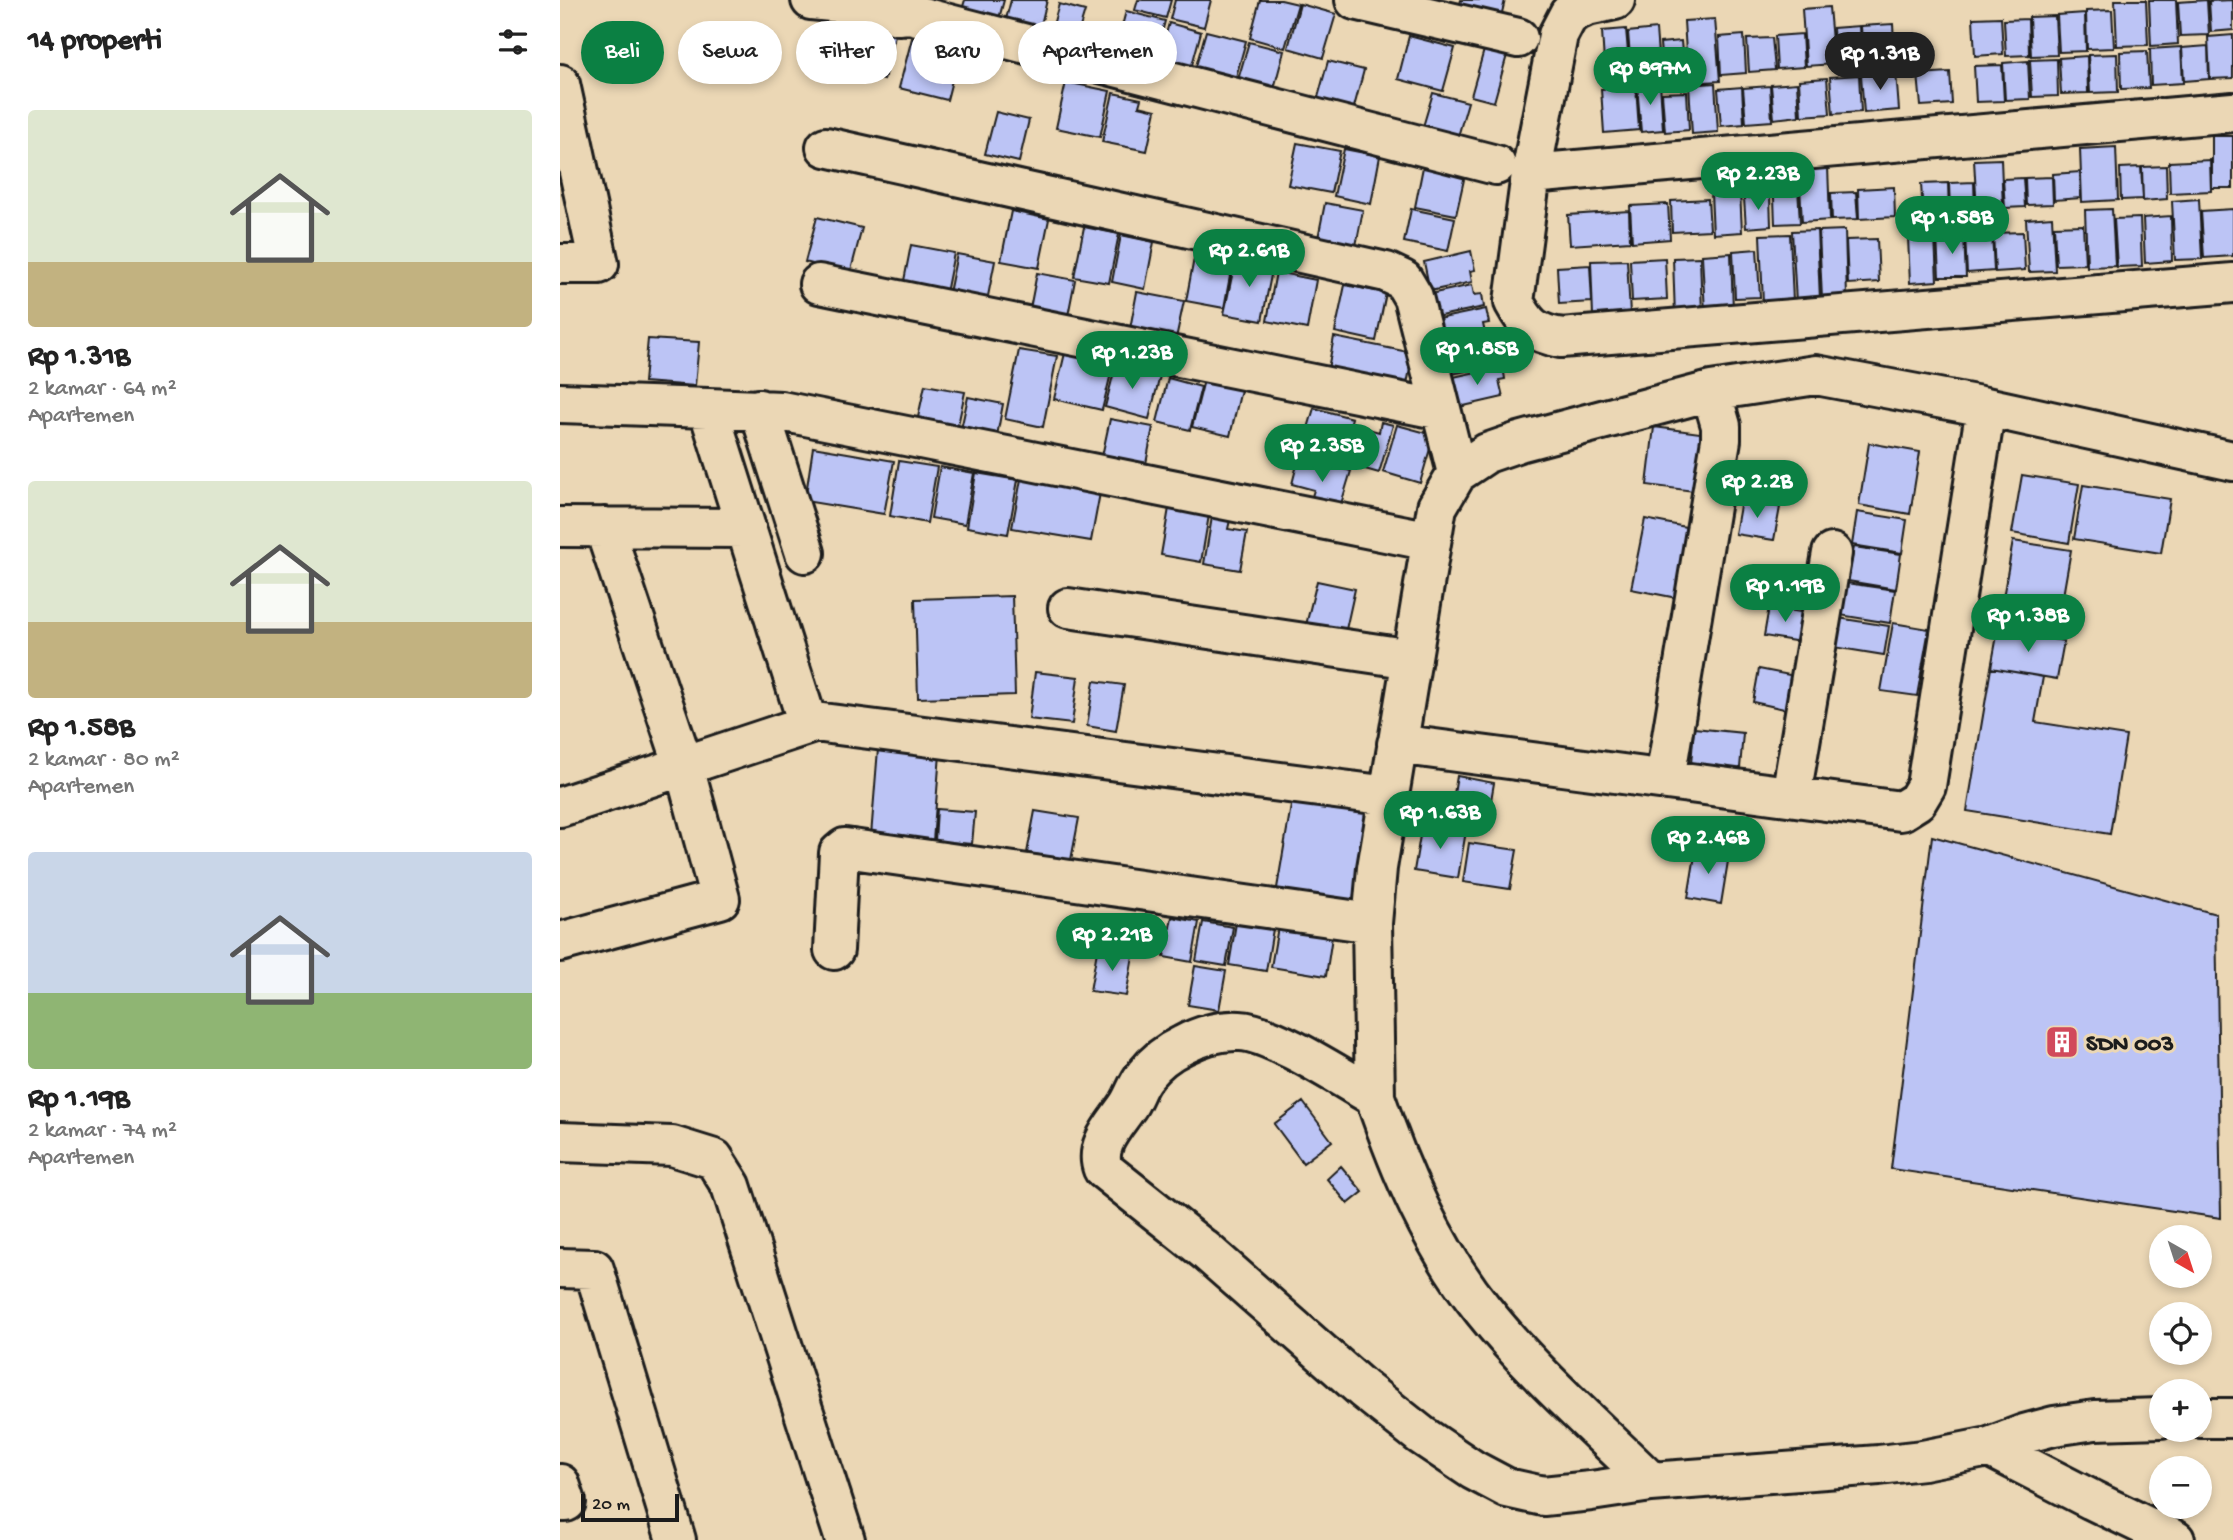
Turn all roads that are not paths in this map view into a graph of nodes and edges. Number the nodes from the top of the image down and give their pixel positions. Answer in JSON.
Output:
{"nodes":[{"id":1,"x":811,"y":0,"type":"edge"},
{"id":2,"x":1355,"y":0,"type":"edge"},
{"id":3,"x":1615,"y":0,"type":"edge"},
{"id":4,"x":899,"y":8,"type":"edge"},
{"id":5,"x":1518,"y":38,"type":"dead end"},
{"id":6,"x":562,"y":105,"type":"edge"},
{"id":7,"x":2233,"y":111,"type":"edge"},
{"id":8,"x":826,"y":147,"type":"dead end"},
{"id":9,"x":1513,"y":169,"type":"junction"},
{"id":10,"x":560,"y":264,"type":"edge"},
{"id":11,"x":2233,"y":283,"type":"edge"},
{"id":12,"x":819,"y":284,"type":"dead end"},
{"id":13,"x":1711,"y":391,"type":"junction"},
{"id":14,"x":560,"y":403,"type":"edge"},
{"id":15,"x":1986,"y":407,"type":"junction"},
{"id":16,"x":708,"y":408,"type":"junction"},
{"id":17,"x":759,"y":409,"type":"junction"},
{"id":18,"x":1441,"y":410,"type":"junction"},
{"id":19,"x":2233,"y":460,"type":"edge"},
{"id":20,"x":1457,"y":473,"type":"junction"},
{"id":21,"x":560,"y":527,"type":"edge"},
{"id":22,"x":604,"y":527,"type":"junction"},
{"id":23,"x":746,"y":528,"type":"junction"},
{"id":24,"x":1431,"y":541,"type":"junction"},
{"id":25,"x":805,"y":553,"type":"dead end"},
{"id":26,"x":1832,"y":553,"type":"dead end"},
{"id":27,"x":1068,"y":608,"type":"dead end"},
{"id":28,"x":1412,"y":659,"type":"junction"},
{"id":29,"x":816,"y":722,"type":"junction"},
{"id":30,"x":1397,"y":744,"type":"junction"},
{"id":31,"x":684,"y":766,"type":"junction"},
{"id":32,"x":1665,"y":779,"type":"junction"},
{"id":33,"x":1389,"y":796,"type":"junction"},
{"id":34,"x":1791,"y":796,"type":"junction"},
{"id":35,"x":560,"y":807,"type":"edge"},
{"id":36,"x":1372,"y":923,"type":"junction"},
{"id":37,"x":560,"y":943,"type":"edge"},
{"id":38,"x":834,"y":950,"type":"dead end"},
{"id":39,"x":1375,"y":1097,"type":"junction"},
{"id":40,"x":560,"y":1142,"type":"edge"},
{"id":41,"x":560,"y":1268,"type":"edge"},
{"id":42,"x":2149,"y":1418,"type":"edge"},
{"id":43,"x":2212,"y":1418,"type":"edge"},
{"id":44,"x":2233,"y":1418,"type":"edge"},
{"id":45,"x":1989,"y":1447,"type":"junction"},
{"id":46,"x":1651,"y":1482,"type":"junction"},
{"id":47,"x":560,"y":1484,"type":"edge"},
{"id":48,"x":560,"y":1502,"type":"edge"},
{"id":49,"x":676,"y":1540,"type":"edge"},
{"id":50,"x":845,"y":1540,"type":"edge"},
{"id":51,"x":2175,"y":1540,"type":"edge"}],
"edges":[{"from":1,"to":4,"type":"street"},
{"from":2,"to":5,"type":"street"},
{"from":3,"to":9,"type":"street"},
{"from":4,"to":9,"type":"street"},
{"from":6,"to":10,"type":"street"},
{"from":7,"to":9,"type":"street"},
{"from":8,"to":18,"type":"street"},
{"from":9,"to":11,"type":"street"},
{"from":12,"to":18,"type":"street"},
{"from":13,"to":15,"type":"street"},
{"from":13,"to":20,"type":"street"},
{"from":13,"to":32,"type":"street"},
{"from":14,"to":16,"type":"street"},
{"from":15,"to":19,"type":"street"},
{"from":15,"to":34,"type":"street"},
{"from":16,"to":17,"type":"street"},
{"from":16,"to":23,"type":"street"},
{"from":17,"to":24,"type":"street"},
{"from":17,"to":25,"type":"street"},
{"from":18,"to":20,"type":"street"},
{"from":20,"to":24,"type":"street"},
{"from":21,"to":22,"type":"street"},
{"from":22,"to":23,"type":"street"},
{"from":22,"to":31,"type":"street"},
{"from":23,"to":29,"type":"street"},
{"from":24,"to":28,"type":"street"},
{"from":26,"to":34,"type":"street"},
{"from":27,"to":28,"type":"street"},
{"from":28,"to":30,"type":"street"},
{"from":29,"to":31,"type":"street"},
{"from":29,"to":33,"type":"street"},
{"from":30,"to":32,"type":"street"},
{"from":30,"to":33,"type":"street"},
{"from":31,"to":35,"type":"street"},
{"from":31,"to":37,"type":"street"},
{"from":32,"to":34,"type":"street"},
{"from":33,"to":36,"type":"street"},
{"from":36,"to":38,"type":"street"},
{"from":36,"to":39,"type":"street"},
{"from":39,"to":46,"type":"street"},
{"from":39,"to":46,"type":"street"},
{"from":40,"to":50,"type":"street"},
{"from":41,"to":49,"type":"street"},
{"from":42,"to":45,"type":"street"},
{"from":43,"to":44,"type":"street"},
{"from":45,"to":46,"type":"street"},
{"from":45,"to":51,"type":"street"},
{"from":47,"to":48,"type":"street"}]}
